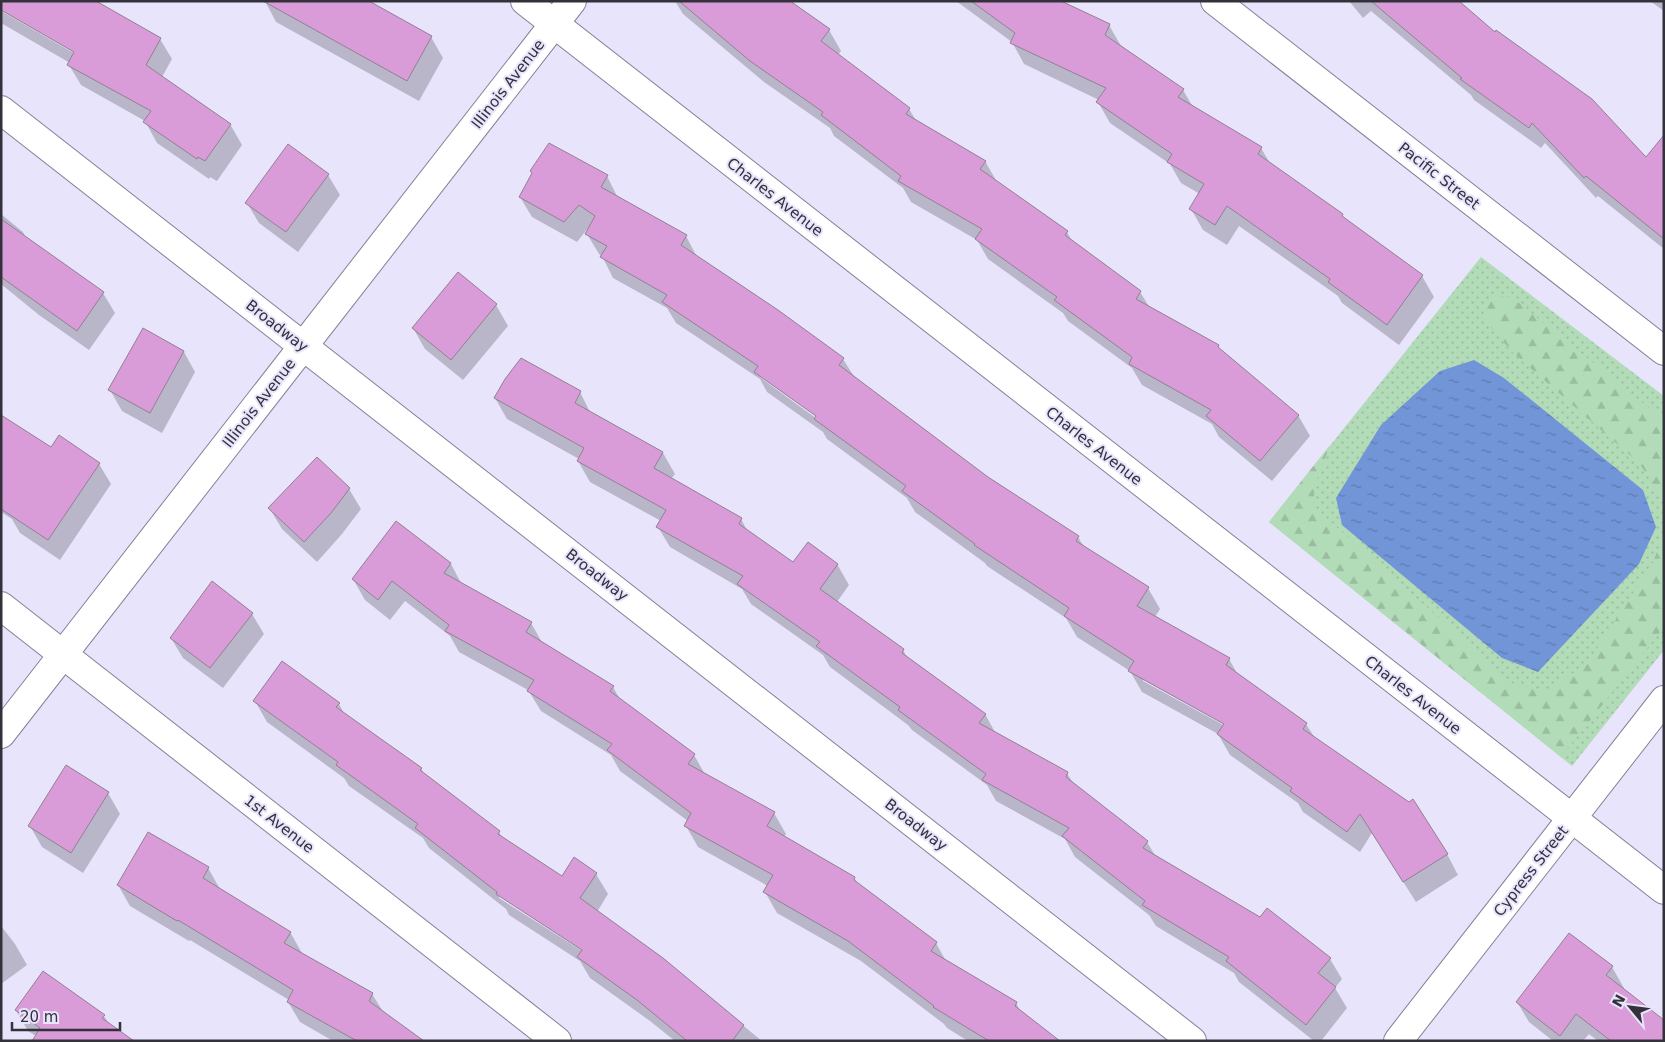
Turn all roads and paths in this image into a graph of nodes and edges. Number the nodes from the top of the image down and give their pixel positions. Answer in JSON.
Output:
{"nodes":[{"id":1,"x":524,"y":1,"type":"edge"},
{"id":2,"x":572,"y":1,"type":"edge"},
{"id":3,"x":1215,"y":1,"type":"edge"},
{"id":4,"x":554,"y":24,"type":"junction"},
{"id":5,"x":1,"y":110,"type":"edge"},
{"id":6,"x":303,"y":346,"type":"junction"},
{"id":7,"x":1664,"y":351,"type":"edge"},
{"id":8,"x":1,"y":606,"type":"edge"},
{"id":9,"x":63,"y":655,"type":"junction"},
{"id":10,"x":1664,"y":700,"type":"edge"},
{"id":11,"x":1,"y":734,"type":"edge"},
{"id":12,"x":1572,"y":818,"type":"junction"},
{"id":13,"x":1664,"y":890,"type":"edge"},
{"id":14,"x":557,"y":1041,"type":"edge"},
{"id":15,"x":1192,"y":1041,"type":"edge"},
{"id":16,"x":1398,"y":1041,"type":"edge"}],
"edges":[{"from":1,"to":4,"type":"street","name":"Charles Avenue"},
{"from":2,"to":4,"type":"street","name":"Illinois Avenue"},
{"from":3,"to":7,"type":"street","name":"Pacific Street"},
{"from":4,"to":6,"type":"street","name":"Illinois Avenue"},
{"from":4,"to":12,"type":"street","name":"Charles Avenue"},
{"from":5,"to":6,"type":"street","name":"Broadway"},
{"from":6,"to":9,"type":"street","name":"Illinois Avenue"},
{"from":6,"to":15,"type":"street","name":"Broadway"},
{"from":8,"to":9,"type":"street","name":"1st Avenue"},
{"from":9,"to":11,"type":"street","name":"Illinois Avenue"},
{"from":9,"to":14,"type":"street","name":"1st Avenue"},
{"from":10,"to":12,"type":"street","name":"Cypress Street"},
{"from":12,"to":13,"type":"street","name":"Charles Avenue"},
{"from":12,"to":16,"type":"street","name":"Cypress Street"}]}
